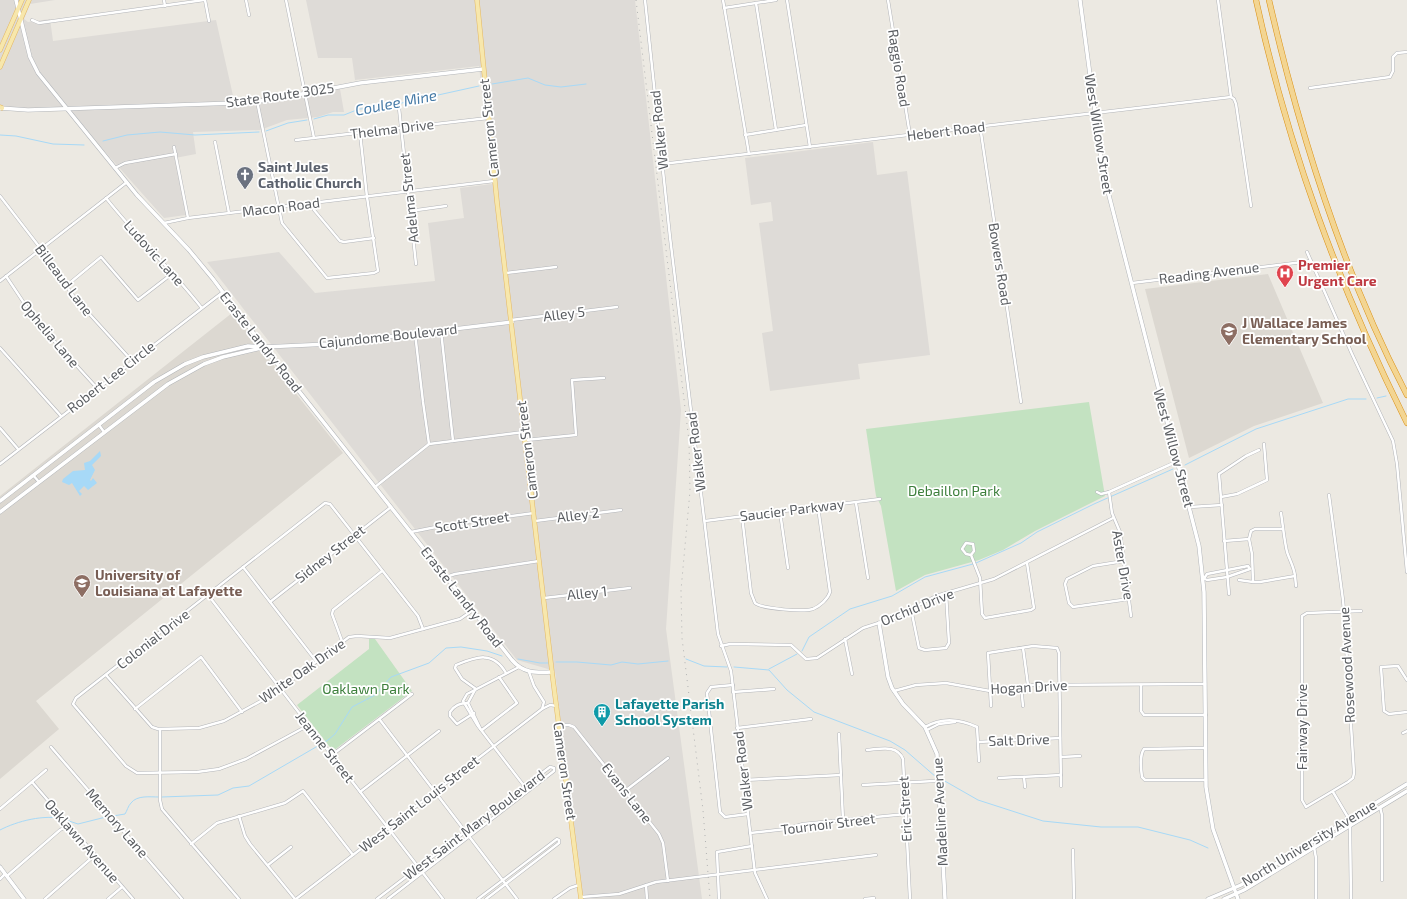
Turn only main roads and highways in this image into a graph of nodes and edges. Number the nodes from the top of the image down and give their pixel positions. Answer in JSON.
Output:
{"nodes":[{"id":1,"x":22,"y":0,"type":"edge"},
{"id":2,"x":29,"y":0,"type":"edge"},
{"id":3,"x":477,"y":0,"type":"edge"},
{"id":4,"x":1256,"y":0,"type":"edge"},
{"id":5,"x":1269,"y":0,"type":"edge"},
{"id":6,"x":0,"y":50,"type":"edge"},
{"id":7,"x":0,"y":67,"type":"edge"},
{"id":8,"x":1407,"y":395,"type":"edge"},
{"id":9,"x":1407,"y":423,"type":"edge"},
{"id":10,"x":581,"y":898,"type":"edge"}],
"edges":[{"from":1,"to":6,"type":"main road"},
{"from":2,"to":7,"type":"main road"},
{"from":3,"to":10,"type":"main road","name":"Cameron Street"},
{"from":4,"to":9,"type":"highway"},
{"from":5,"to":8,"type":"highway"}]}
